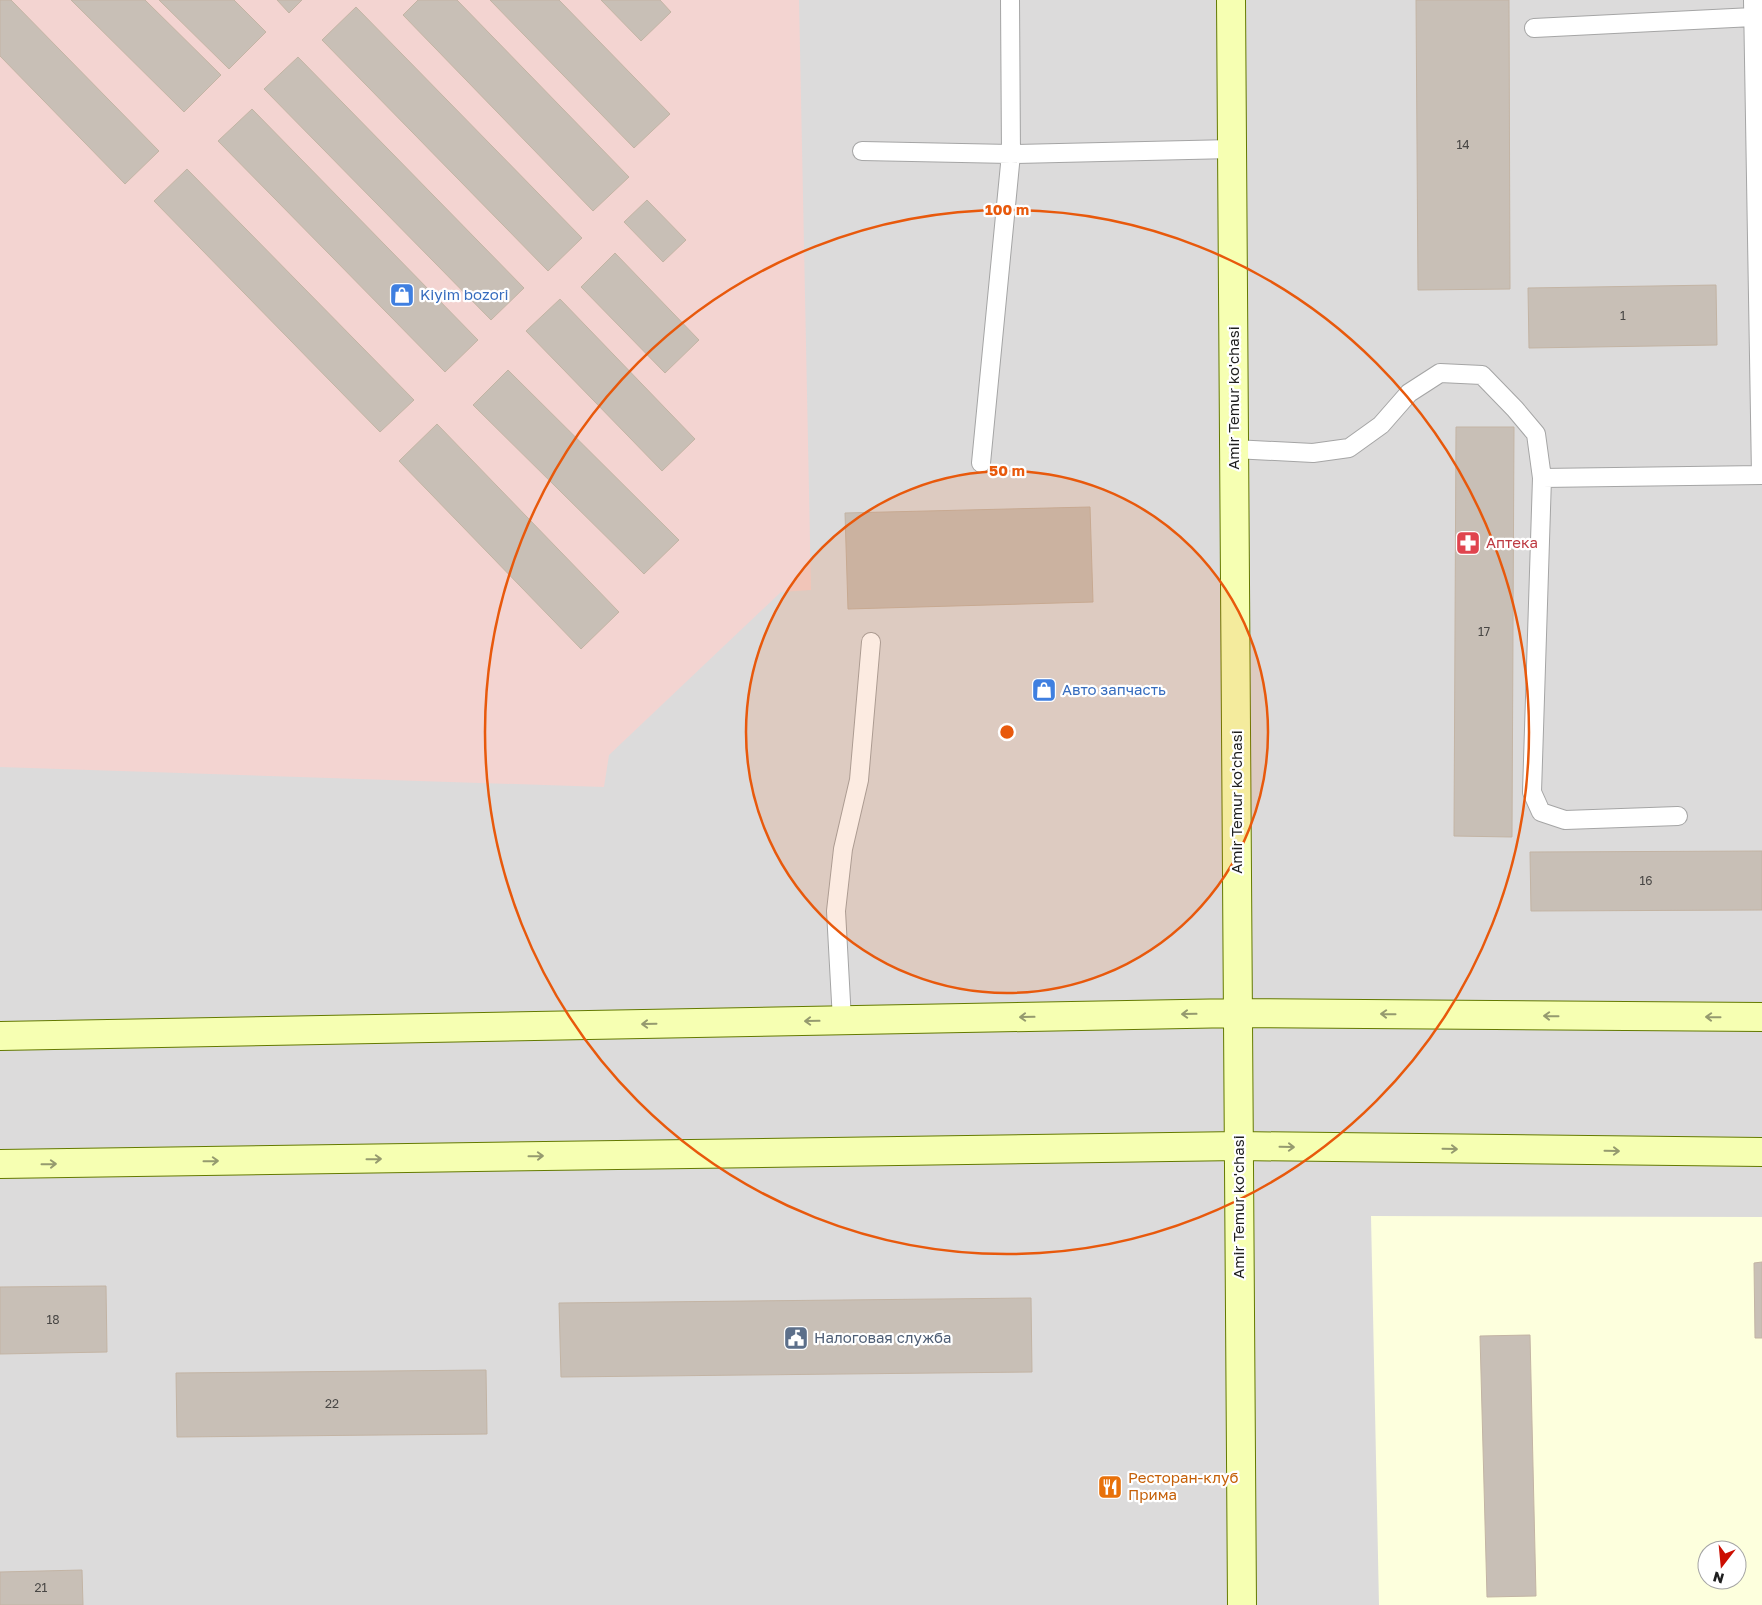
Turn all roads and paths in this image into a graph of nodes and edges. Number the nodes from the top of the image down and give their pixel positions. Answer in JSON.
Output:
{"nodes":[{"id":1,"x":1010,"y":0,"type":"edge"},
{"id":2,"x":1231,"y":0,"type":"edge"},
{"id":3,"x":1753,"y":9,"type":"edge"},
{"id":4,"x":1534,"y":28,"type":"dead end"},
{"id":5,"x":1232,"y":148,"type":"junction"},
{"id":6,"x":862,"y":151,"type":"dead end"},
{"id":7,"x":1010,"y":154,"type":"junction"},
{"id":8,"x":1234,"y":448,"type":"junction"},
{"id":9,"x":981,"y":463,"type":"dead end"},
{"id":10,"x":1762,"y":475,"type":"edge"},
{"id":11,"x":1542,"y":478,"type":"junction"},
{"id":12,"x":871,"y":642,"type":"dead end"},
{"id":13,"x":1678,"y":816,"type":"dead end"},
{"id":14,"x":1238,"y":1013,"type":"junction"},
{"id":15,"x":1762,"y":1018,"type":"edge"},
{"id":16,"x":842,"y":1020,"type":"junction"},
{"id":17,"x":0,"y":1036,"type":"edge"},
{"id":18,"x":1239,"y":1146,"type":"junction"},
{"id":19,"x":1762,"y":1152,"type":"edge"},
{"id":20,"x":0,"y":1164,"type":"edge"},
{"id":21,"x":1242,"y":1605,"type":"edge"}],
"edges":[{"from":1,"to":7,"type":"lane"},
{"from":2,"to":5,"type":"street","name":"Amir Temur ko'chasi"},
{"from":3,"to":4,"type":"lane"},
{"from":3,"to":10,"type":"lane"},
{"from":5,"to":7,"type":"lane"},
{"from":5,"to":8,"type":"street","name":"Amir Temur ko'chasi"},
{"from":6,"to":7,"type":"lane"},
{"from":7,"to":9,"type":"lane"},
{"from":8,"to":11,"type":"lane"},
{"from":8,"to":14,"type":"street","name":"Amir Temur ko'chasi"},
{"from":10,"to":11,"type":"lane"},
{"from":11,"to":13,"type":"lane"},
{"from":12,"to":16,"type":"lane"},
{"from":15,"to":14,"type":"street","one_way":true},
{"from":14,"to":16,"type":"street","one_way":true},
{"from":14,"to":18,"type":"street","name":"Amir Temur ko'chasi"},
{"from":16,"to":17,"type":"street","one_way":true},
{"from":18,"to":19,"type":"street","one_way":true},
{"from":20,"to":18,"type":"street","one_way":true},
{"from":18,"to":21,"type":"street","name":"Amir Temur ko'chasi"}]}
